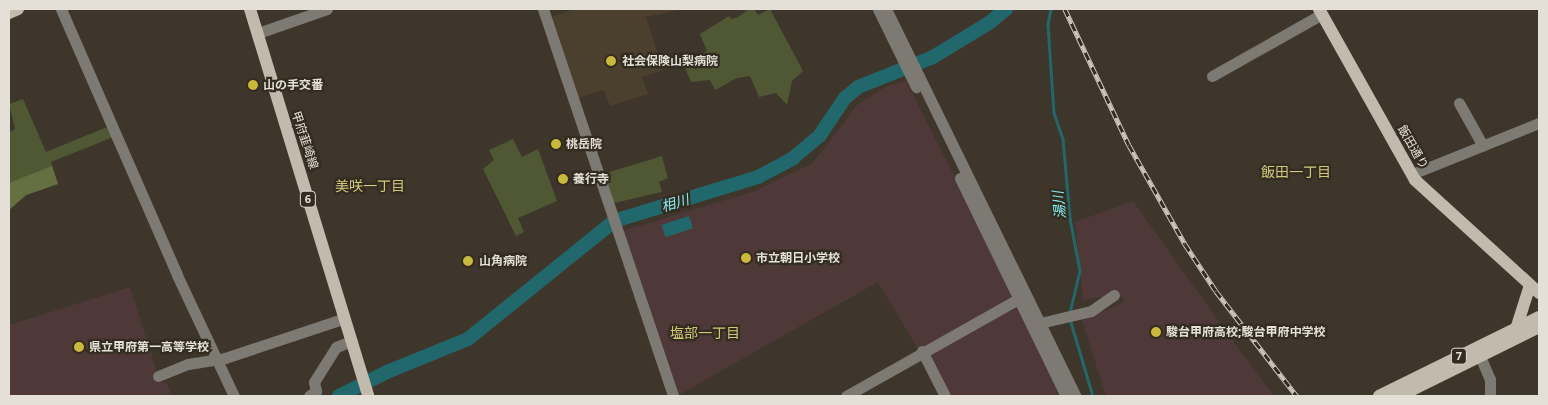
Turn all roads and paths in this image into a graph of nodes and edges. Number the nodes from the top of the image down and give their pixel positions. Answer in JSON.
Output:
{"nodes":[{"id":1,"x":18,"y":9,"type":"edge"},
{"id":2,"x":61,"y":9,"type":"edge"},
{"id":3,"x":250,"y":9,"type":"edge"},
{"id":4,"x":327,"y":9,"type":"edge"},
{"id":5,"x":543,"y":9,"type":"edge"},
{"id":6,"x":882,"y":9,"type":"edge"},
{"id":7,"x":1320,"y":11,"type":"edge"},
{"id":8,"x":9,"y":13,"type":"edge"},
{"id":9,"x":258,"y":32,"type":"junction"},
{"id":10,"x":1212,"y":76,"type":"dead end"},
{"id":11,"x":915,"y":77,"type":"junction"},
{"id":12,"x":1459,"y":103,"type":"dead end"},
{"id":13,"x":1539,"y":123,"type":"edge"},
{"id":14,"x":1483,"y":146,"type":"junction"},
{"id":15,"x":1412,"y":174,"type":"junction"},
{"id":16,"x":1535,"y":289,"type":"edge"},
{"id":17,"x":1114,"y":295,"type":"dead end"},
{"id":18,"x":1018,"y":299,"type":"junction"},
{"id":19,"x":1539,"y":317,"type":"edge"},
{"id":20,"x":345,"y":318,"type":"junction"},
{"id":21,"x":1040,"y":323,"type":"junction"},
{"id":22,"x":1517,"y":326,"type":"junction"},
{"id":23,"x":1539,"y":327,"type":"edge"},
{"id":24,"x":352,"y":341,"type":"junction"},
{"id":25,"x":922,"y":351,"type":"junction"},
{"id":26,"x":1477,"y":351,"type":"junction"},
{"id":27,"x":215,"y":357,"type":"junction"},
{"id":28,"x":158,"y":376,"type":"dead end"},
{"id":29,"x":864,"y":392,"type":"edge"},
{"id":30,"x":368,"y":395,"type":"edge"},
{"id":31,"x":234,"y":396,"type":"edge"},
{"id":32,"x":309,"y":396,"type":"edge"},
{"id":33,"x":673,"y":396,"type":"edge"},
{"id":34,"x":846,"y":396,"type":"edge"},
{"id":35,"x":945,"y":396,"type":"edge"},
{"id":36,"x":1066,"y":396,"type":"edge"},
{"id":37,"x":1076,"y":396,"type":"edge"},
{"id":38,"x":1379,"y":396,"type":"edge"},
{"id":39,"x":1400,"y":396,"type":"edge"},
{"id":40,"x":1490,"y":396,"type":"edge"}],
"edges":[{"from":1,"to":8,"type":"main road"},
{"from":2,"to":27,"type":"street"},
{"from":3,"to":9,"type":"main road","name":"甲府韮崎線","number":"6"},
{"from":4,"to":9,"type":"street"},
{"from":5,"to":33,"type":"street"},
{"from":6,"to":11,"type":"street"},
{"from":7,"to":10,"type":"street"},
{"from":7,"to":15,"type":"main road","name":"飯田通り"},
{"from":9,"to":20,"type":"main road","name":"甲府韮崎線","number":"6"},
{"from":11,"to":18,"type":"street"},
{"from":11,"to":21,"type":"street"},
{"from":12,"to":14,"type":"street"},
{"from":13,"to":14,"type":"street"},
{"from":14,"to":15,"type":"street"},
{"from":15,"to":16,"type":"main road","name":"飯田通り"},
{"from":16,"to":22,"type":"main road"},
{"from":17,"to":21,"type":"street"},
{"from":18,"to":25,"type":"street"},
{"from":18,"to":36,"type":"street"},
{"from":19,"to":22,"type":"main road","number":"7"},
{"from":20,"to":24,"type":"main road","name":"甲府韮崎線","number":"6"},
{"from":20,"to":27,"type":"street"},
{"from":21,"to":37,"type":"street"},
{"from":22,"to":26,"type":"main road","number":"7"},
{"from":23,"to":26,"type":"main road","number":"7"},
{"from":24,"to":30,"type":"main road","name":"甲府韮崎線","number":"6"},
{"from":24,"to":32,"type":"street"},
{"from":25,"to":29,"type":"street"},
{"from":25,"to":35,"type":"street"},
{"from":26,"to":38,"type":"main road","number":"7"},
{"from":26,"to":39,"type":"main road","number":"7"},
{"from":26,"to":40,"type":"street"},
{"from":27,"to":28,"type":"street"},
{"from":27,"to":31,"type":"street"},
{"from":29,"to":34,"type":"street"}]}
